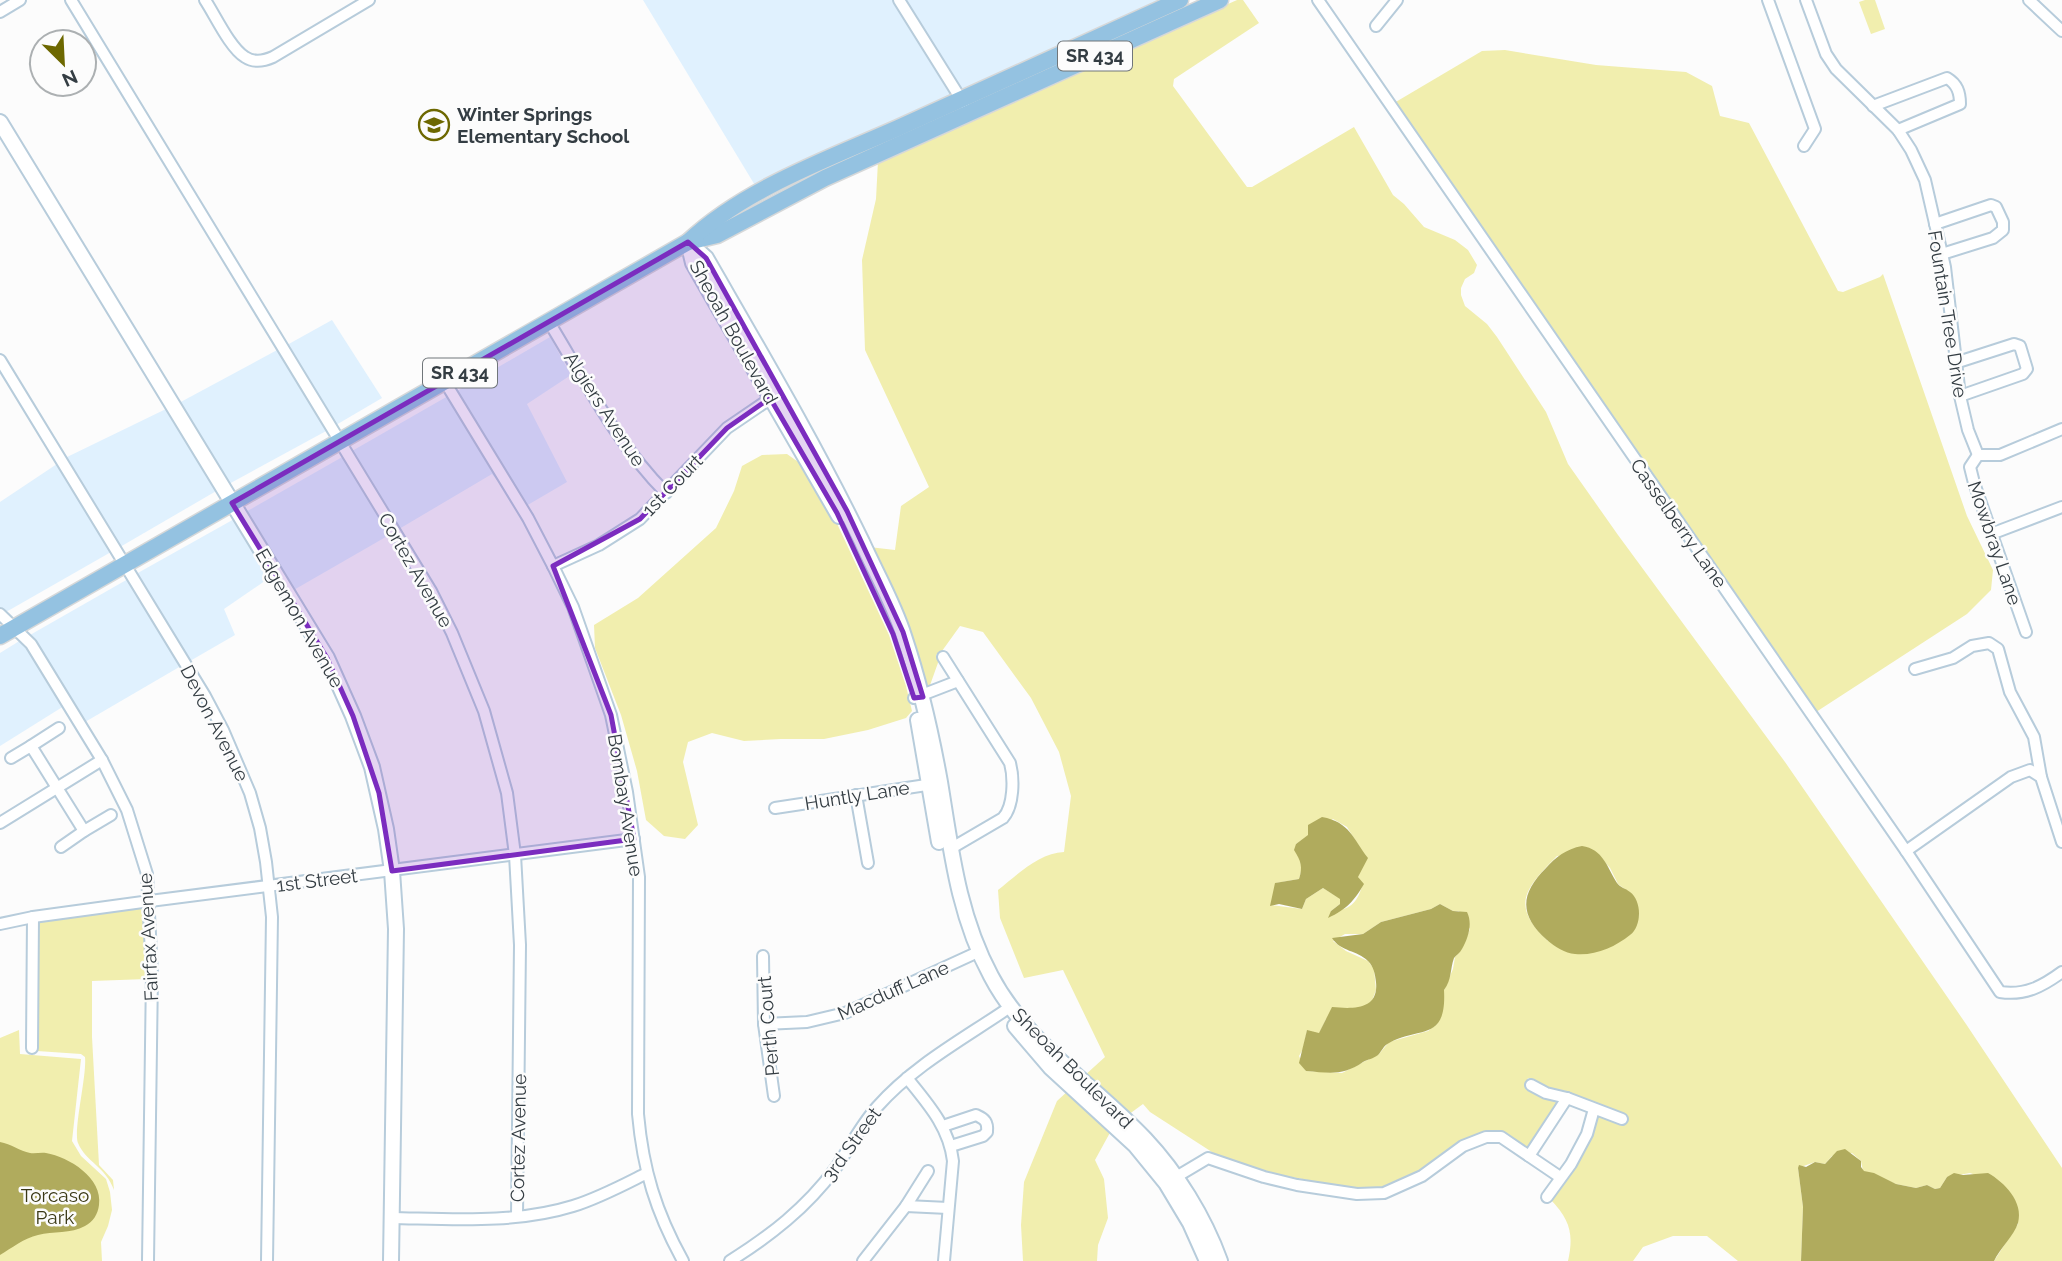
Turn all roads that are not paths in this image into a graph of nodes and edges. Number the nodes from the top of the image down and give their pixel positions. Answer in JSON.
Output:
{"nodes":[{"id":1,"x":20,"y":0,"type":"edge"},
{"id":2,"x":71,"y":0,"type":"edge"},
{"id":3,"x":205,"y":0,"type":"edge"},
{"id":4,"x":369,"y":0,"type":"edge"},
{"id":5,"x":899,"y":0,"type":"edge"},
{"id":6,"x":1180,"y":0,"type":"edge"},
{"id":7,"x":1220,"y":0,"type":"edge"},
{"id":8,"x":1318,"y":0,"type":"edge"},
{"id":9,"x":1397,"y":0,"type":"edge"},
{"id":10,"x":1768,"y":0,"type":"edge"},
{"id":11,"x":1807,"y":0,"type":"edge"},
{"id":12,"x":2029,"y":0,"type":"edge"},
{"id":13,"x":0,"y":12,"type":"edge"},
{"id":14,"x":1376,"y":26,"type":"dead end"},
{"id":15,"x":2062,"y":31,"type":"edge"},
{"id":16,"x":1038,"y":64,"type":"junction"},
{"id":17,"x":1014,"y":93,"type":"junction"},
{"id":18,"x":965,"y":106,"type":"junction"},
{"id":19,"x":1873,"y":106,"type":"junction"},
{"id":20,"x":0,"y":122,"type":"edge"},
{"id":21,"x":1898,"y":130,"type":"junction"},
{"id":22,"x":1804,"y":146,"type":"dead end"},
{"id":23,"x":1935,"y":224,"type":"junction"},
{"id":24,"x":688,"y":242,"type":"junction"},
{"id":25,"x":1942,"y":254,"type":"junction"},
{"id":26,"x":549,"y":322,"type":"junction"},
{"id":27,"x":0,"y":360,"type":"edge"},
{"id":28,"x":1955,"y":363,"type":"junction"},
{"id":29,"x":445,"y":382,"type":"junction"},
{"id":30,"x":776,"y":395,"type":"junction"},
{"id":31,"x":1960,"y":396,"type":"junction"},
{"id":32,"x":2062,"y":429,"type":"edge"},
{"id":33,"x":341,"y":442,"type":"junction"},
{"id":34,"x":1978,"y":455,"type":"junction"},
{"id":35,"x":666,"y":492,"type":"junction"},
{"id":36,"x":232,"y":503,"type":"junction"},
{"id":37,"x":2062,"y":507,"type":"edge"},
{"id":38,"x":1992,"y":534,"type":"junction"},
{"id":39,"x":125,"y":564,"type":"junction"},
{"id":40,"x":553,"y":566,"type":"junction"},
{"id":41,"x":0,"y":614,"type":"edge"},
{"id":42,"x":7,"y":632,"type":"edge"},
{"id":43,"x":2026,"y":632,"type":"dead end"},
{"id":44,"x":943,"y":657,"type":"dead end"},
{"id":45,"x":1914,"y":669,"type":"dead end"},
{"id":46,"x":958,"y":681,"type":"junction"},
{"id":47,"x":919,"y":697,"type":"junction"},
{"id":48,"x":59,"y":728,"type":"dead end"},
{"id":49,"x":31,"y":746,"type":"junction"},
{"id":50,"x":10,"y":758,"type":"dead end"},
{"id":51,"x":102,"y":760,"type":"junction"},
{"id":52,"x":2041,"y":777,"type":"junction"},
{"id":53,"x":934,"y":784,"type":"junction"},
{"id":54,"x":57,"y":788,"type":"junction"},
{"id":55,"x":856,"y":795,"type":"junction"},
{"id":56,"x":775,"y":808,"type":"dead end"},
{"id":57,"x":111,"y":815,"type":"dead end"},
{"id":58,"x":0,"y":823,"type":"edge"},
{"id":59,"x":84,"y":831,"type":"junction"},
{"id":60,"x":634,"y":839,"type":"junction"},
{"id":61,"x":2062,"y":842,"type":"edge"},
{"id":62,"x":61,"y":847,"type":"dead end"},
{"id":63,"x":950,"y":849,"type":"junction"},
{"id":64,"x":1906,"y":851,"type":"junction"},
{"id":65,"x":515,"y":855,"type":"junction"},
{"id":66,"x":867,"y":863,"type":"dead end"},
{"id":67,"x":392,"y":871,"type":"junction"},
{"id":68,"x":270,"y":886,"type":"junction"},
{"id":69,"x":150,"y":901,"type":"junction"},
{"id":70,"x":33,"y":917,"type":"junction"},
{"id":71,"x":0,"y":924,"type":"edge"},
{"id":72,"x":974,"y":954,"type":"junction"},
{"id":73,"x":763,"y":956,"type":"dead end"},
{"id":74,"x":2062,"y":972,"type":"edge"},
{"id":75,"x":1006,"y":1009,"type":"junction"},
{"id":76,"x":764,"y":1024,"type":"junction"},
{"id":77,"x":32,"y":1048,"type":"dead end"},
{"id":78,"x":906,"y":1078,"type":"junction"},
{"id":79,"x":1531,"y":1085,"type":"dead end"},
{"id":80,"x":774,"y":1096,"type":"dead end"},
{"id":81,"x":1567,"y":1098,"type":"junction"},
{"id":82,"x":1594,"y":1109,"type":"junction"},
{"id":83,"x":1622,"y":1119,"type":"dead end"},
{"id":84,"x":943,"y":1126,"type":"junction"},
{"id":85,"x":951,"y":1146,"type":"junction"},
{"id":86,"x":1529,"y":1156,"type":"junction"},
{"id":87,"x":928,"y":1171,"type":"dead end"},
{"id":88,"x":647,"y":1173,"type":"junction"},
{"id":89,"x":1560,"y":1177,"type":"junction"},
{"id":90,"x":1170,"y":1181,"type":"junction"},
{"id":91,"x":1547,"y":1197,"type":"dead end"},
{"id":92,"x":906,"y":1206,"type":"junction"},
{"id":93,"x":948,"y":1208,"type":"junction"},
{"id":94,"x":517,"y":1216,"type":"junction"},
{"id":95,"x":391,"y":1219,"type":"junction"},
{"id":96,"x":148,"y":1261,"type":"edge"},
{"id":97,"x":267,"y":1261,"type":"edge"},
{"id":98,"x":391,"y":1261,"type":"edge"},
{"id":99,"x":683,"y":1261,"type":"edge"},
{"id":100,"x":730,"y":1261,"type":"edge"},
{"id":101,"x":863,"y":1261,"type":"edge"},
{"id":102,"x":944,"y":1261,"type":"edge"},
{"id":103,"x":1207,"y":1261,"type":"edge"},
{"id":104,"x":1220,"y":1261,"type":"edge"}],
"edges":[{"from":1,"to":13,"type":"street"},
{"from":2,"to":33,"type":"street","name":"Cortez Avenue"},
{"from":3,"to":4,"type":"street"},
{"from":5,"to":18,"type":"street"},
{"from":6,"to":16,"type":"main road","number":"SR 434"},
{"from":7,"to":17,"type":"main road","number":"SR 434"},
{"from":8,"to":64,"type":"street","name":"Casselberry Lane"},
{"from":9,"to":14,"type":"street"},
{"from":10,"to":22,"type":"street"},
{"from":11,"to":19,"type":"street","name":"Fountain Tree Drive"},
{"from":12,"to":15,"type":"street"},
{"from":16,"to":17,"type":"main road"},
{"from":16,"to":18,"type":"main road","number":"SR 434"},
{"from":17,"to":18,"type":"main road","number":"SR 434"},
{"from":18,"to":24,"type":"main road","number":"SR 434"},
{"from":19,"to":21,"type":"street","name":"Fountain Tree Drive"},
{"from":19,"to":21,"type":"street"},
{"from":20,"to":36,"type":"street","name":"Edgemon Avenue"},
{"from":21,"to":23,"type":"street","name":"Fountain Tree Drive"},
{"from":23,"to":25,"type":"street","name":"Fountain Tree Drive"},
{"from":23,"to":25,"type":"street"},
{"from":24,"to":26,"type":"main road","number":"SR 434"},
{"from":24,"to":30,"type":"street","name":"Sheoah Boulevard"},
{"from":25,"to":28,"type":"street","name":"Fountain Tree Drive"},
{"from":26,"to":29,"type":"main road","number":"SR 434"},
{"from":26,"to":35,"type":"street","name":"Algiers Avenue"},
{"from":27,"to":39,"type":"street","name":"Devon Avenue"},
{"from":28,"to":31,"type":"street","name":"Fountain Tree Drive"},
{"from":28,"to":31,"type":"street"},
{"from":29,"to":33,"type":"main road","number":"SR 434"},
{"from":29,"to":40,"type":"street","name":"Bombay Avenue"},
{"from":30,"to":35,"type":"street","name":"1st Court"},
{"from":30,"to":47,"type":"street","name":"Sheoah Boulevard"},
{"from":31,"to":34,"type":"street","name":"Fountain Tree Drive"},
{"from":32,"to":34,"type":"street"},
{"from":33,"to":36,"type":"main road","number":"SR 434"},
{"from":33,"to":65,"type":"street","name":"Cortez Avenue"},
{"from":34,"to":38,"type":"street","name":"Mowbray Lane"},
{"from":35,"to":40,"type":"street","name":"1st Court"},
{"from":36,"to":39,"type":"main road","number":"SR 434"},
{"from":36,"to":67,"type":"street","name":"Edgemon Avenue"},
{"from":37,"to":38,"type":"street"},
{"from":38,"to":43,"type":"street","name":"Mowbray Lane"},
{"from":39,"to":42,"type":"main road","number":"SR 434"},
{"from":39,"to":68,"type":"street","name":"Devon Avenue"},
{"from":40,"to":60,"type":"street","name":"Bombay Avenue"},
{"from":41,"to":42,"type":"street","name":"Fairfax Avenue"},
{"from":42,"to":51,"type":"street","name":"Fairfax Avenue"},
{"from":44,"to":46,"type":"street"},
{"from":45,"to":52,"type":"street"},
{"from":46,"to":47,"type":"street"},
{"from":46,"to":63,"type":"street"},
{"from":47,"to":53,"type":"street","name":"Sheoah Boulevard"},
{"from":48,"to":49,"type":"street"},
{"from":49,"to":50,"type":"street"},
{"from":49,"to":54,"type":"street"},
{"from":51,"to":54,"type":"street"},
{"from":51,"to":69,"type":"street","name":"Fairfax Avenue"},
{"from":52,"to":61,"type":"street"},
{"from":52,"to":64,"type":"street"},
{"from":53,"to":55,"type":"street","name":"Huntly Lane"},
{"from":53,"to":63,"type":"street","name":"Sheoah Boulevard"},
{"from":53,"to":72,"type":"street","name":"Sheoah Boulevard"},
{"from":54,"to":58,"type":"street"},
{"from":54,"to":59,"type":"street"},
{"from":55,"to":56,"type":"street","name":"Huntly Lane"},
{"from":55,"to":66,"type":"street"},
{"from":57,"to":59,"type":"street"},
{"from":59,"to":62,"type":"street"},
{"from":60,"to":65,"type":"street","name":"1st Street"},
{"from":60,"to":88,"type":"street","name":"Bombay Avenue"},
{"from":63,"to":72,"type":"street","name":"Sheoah Boulevard"},
{"from":64,"to":74,"type":"street","name":"Casselberry Lane"},
{"from":65,"to":67,"type":"street","name":"1st Street"},
{"from":65,"to":94,"type":"street","name":"Cortez Avenue"},
{"from":67,"to":68,"type":"street","name":"1st Street"},
{"from":67,"to":95,"type":"street","name":"Edgemon Avenue"},
{"from":68,"to":69,"type":"street","name":"1st Street"},
{"from":68,"to":97,"type":"street","name":"Devon Avenue"},
{"from":69,"to":70,"type":"street","name":"1st Street"},
{"from":69,"to":96,"type":"street","name":"Fairfax Avenue"},
{"from":70,"to":71,"type":"street","name":"1st Street"},
{"from":70,"to":77,"type":"street"},
{"from":72,"to":75,"type":"street","name":"Sheoah Boulevard"},
{"from":72,"to":76,"type":"street","name":"Macduff Lane"},
{"from":73,"to":76,"type":"street","name":"Perth Court"},
{"from":75,"to":78,"type":"street","name":"3rd Street"},
{"from":75,"to":90,"type":"street","name":"Sheoah Boulevard"},
{"from":76,"to":80,"type":"street","name":"Perth Court"},
{"from":78,"to":84,"type":"street"},
{"from":78,"to":100,"type":"street","name":"3rd Street"},
{"from":79,"to":81,"type":"street"},
{"from":81,"to":82,"type":"street"},
{"from":81,"to":86,"type":"street"},
{"from":82,"to":83,"type":"street"},
{"from":82,"to":89,"type":"street"},
{"from":84,"to":85,"type":"street"},
{"from":84,"to":85,"type":"street"},
{"from":85,"to":93,"type":"street"},
{"from":86,"to":89,"type":"street"},
{"from":86,"to":90,"type":"street"},
{"from":87,"to":92,"type":"street"},
{"from":88,"to":94,"type":"street"},
{"from":88,"to":99,"type":"street","name":"Bombay Avenue"},
{"from":89,"to":91,"type":"street"},
{"from":90,"to":103,"type":"street","name":"Sheoah Boulevard"},
{"from":90,"to":104,"type":"street","name":"Sheoah Boulevard"},
{"from":92,"to":93,"type":"street"},
{"from":92,"to":101,"type":"street"},
{"from":93,"to":102,"type":"street"},
{"from":94,"to":95,"type":"street"},
{"from":95,"to":98,"type":"street","name":"Edgemon Avenue"}]}
